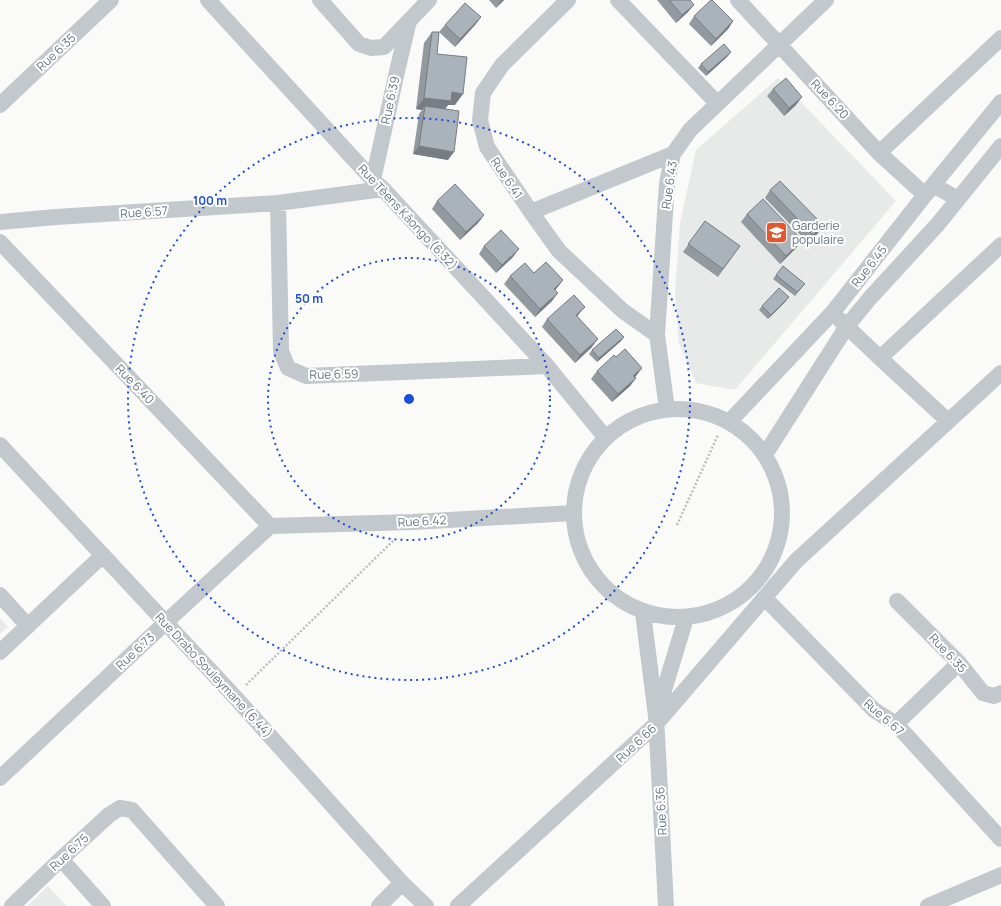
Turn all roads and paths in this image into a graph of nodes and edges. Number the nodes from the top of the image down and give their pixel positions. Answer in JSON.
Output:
{"nodes":[{"id":1,"x":111,"y":0,"type":"edge"},
{"id":2,"x":208,"y":0,"type":"edge"},
{"id":3,"x":320,"y":0,"type":"edge"},
{"id":4,"x":429,"y":0,"type":"edge"},
{"id":5,"x":568,"y":0,"type":"edge"},
{"id":6,"x":618,"y":0,"type":"edge"},
{"id":7,"x":738,"y":0,"type":"edge"},
{"id":8,"x":826,"y":0,"type":"edge"},
{"id":9,"x":409,"y":21,"type":"junction"},
{"id":10,"x":1001,"y":38,"type":"edge"},
{"id":11,"x":780,"y":44,"type":"junction"},
{"id":12,"x":1001,"y":102,"type":"edge"},
{"id":13,"x":717,"y":104,"type":"junction"},
{"id":14,"x":0,"y":105,"type":"edge"},
{"id":15,"x":1001,"y":146,"type":"edge"},
{"id":16,"x":879,"y":153,"type":"junction"},
{"id":17,"x":673,"y":154,"type":"junction"},
{"id":18,"x":378,"y":185,"type":"junction"},
{"id":19,"x":929,"y":190,"type":"junction"},
{"id":20,"x":958,"y":199,"type":"junction"},
{"id":21,"x":278,"y":203,"type":"junction"},
{"id":22,"x":531,"y":212,"type":"junction"},
{"id":23,"x":0,"y":222,"type":"edge"},
{"id":24,"x":0,"y":242,"type":"edge"},
{"id":25,"x":1001,"y":245,"type":"edge"},
{"id":26,"x":833,"y":312,"type":"junction"},
{"id":27,"x":847,"y":326,"type":"junction"},
{"id":28,"x":657,"y":335,"type":"junction"},
{"id":29,"x":880,"y":358,"type":"junction"},
{"id":30,"x":547,"y":366,"type":"junction"},
{"id":31,"x":1000,"y":374,"type":"edge"},
{"id":32,"x":666,"y":409,"type":"junction"},
{"id":33,"x":727,"y":421,"type":"junction"},
{"id":34,"x":948,"y":422,"type":"junction"},
{"id":35,"x":605,"y":437,"type":"junction"},
{"id":36,"x":0,"y":445,"type":"edge"},
{"id":37,"x":766,"y":453,"type":"junction"},
{"id":38,"x":573,"y":513,"type":"junction"},
{"id":39,"x":414,"y":522,"type":"junction"},
{"id":40,"x":677,"y":525,"type":"dead end"},
{"id":41,"x":270,"y":526,"type":"junction"},
{"id":42,"x":103,"y":555,"type":"junction"},
{"id":43,"x":0,"y":595,"type":"edge"},
{"id":44,"x":765,"y":598,"type":"junction"},
{"id":45,"x":897,"y":601,"type":"dead end"},
{"id":46,"x":643,"y":613,"type":"junction"},
{"id":47,"x":686,"y":618,"type":"junction"},
{"id":48,"x":165,"y":623,"type":"junction"},
{"id":49,"x":28,"y":626,"type":"junction"},
{"id":50,"x":0,"y":652,"type":"edge"},
{"id":51,"x":959,"y":663,"type":"junction"},
{"id":52,"x":1001,"y":693,"type":"edge"},
{"id":53,"x":234,"y":696,"type":"junction"},
{"id":54,"x":656,"y":720,"type":"junction"},
{"id":55,"x":896,"y":724,"type":"junction"},
{"id":56,"x":0,"y":778,"type":"edge"},
{"id":57,"x":1001,"y":839,"type":"edge"},
{"id":58,"x":61,"y":860,"type":"junction"},
{"id":59,"x":1001,"y":875,"type":"edge"},
{"id":60,"x":402,"y":883,"type":"junction"},
{"id":61,"x":12,"y":906,"type":"edge"},
{"id":62,"x":103,"y":906,"type":"edge"},
{"id":63,"x":217,"y":906,"type":"edge"},
{"id":64,"x":379,"y":906,"type":"edge"},
{"id":65,"x":426,"y":906,"type":"edge"},
{"id":66,"x":458,"y":906,"type":"edge"},
{"id":67,"x":666,"y":906,"type":"edge"},
{"id":68,"x":928,"y":906,"type":"edge"}],
"edges":[{"from":1,"to":14,"type":"street","name":"Rue 6.35"},
{"from":2,"to":18,"type":"street","name":"Rue Têens Kâongo (6.32)"},
{"from":3,"to":9,"type":"street"},
{"from":4,"to":9,"type":"street"},
{"from":5,"to":22,"type":"street","name":"Rue 6.41"},
{"from":6,"to":13,"type":"street"},
{"from":7,"to":11,"type":"street","name":"Rue 6.20"},
{"from":8,"to":11,"type":"street","name":"Rue 6.43"},
{"from":9,"to":18,"type":"street","name":"Rue 6.39"},
{"from":10,"to":16,"type":"street"},
{"from":11,"to":13,"type":"street","name":"Rue 6.43"},
{"from":11,"to":16,"type":"street","name":"Rue 6.20"},
{"from":12,"to":19,"type":"street","name":"Rue 6.45"},
{"from":13,"to":17,"type":"street","name":"Rue 6.43"},
{"from":15,"to":20,"type":"street","name":"Rue 6.45"},
{"from":16,"to":19,"type":"street","name":"Rue 6.20"},
{"from":17,"to":22,"type":"street"},
{"from":17,"to":28,"type":"street","name":"Rue 6.43"},
{"from":18,"to":21,"type":"street","name":"Rue 6.57"},
{"from":18,"to":30,"type":"street","name":"Rue Têens Kâongo (6.32)"},
{"from":19,"to":20,"type":"street","name":"Rue 6.20"},
{"from":19,"to":26,"type":"street","name":"Rue 6.45"},
{"from":20,"to":27,"type":"street","name":"Rue 6.45"},
{"from":21,"to":23,"type":"street","name":"Rue 6.57"},
{"from":21,"to":30,"type":"street","name":"Rue 6.59"},
{"from":22,"to":28,"type":"street","name":"Rue 6.41"},
{"from":24,"to":41,"type":"street","name":"Rue 6.40"},
{"from":25,"to":29,"type":"street"},
{"from":26,"to":27,"type":"street"},
{"from":26,"to":33,"type":"street","name":"Rue 6.45"},
{"from":27,"to":29,"type":"street"},
{"from":27,"to":37,"type":"street","name":"Rue 6.45"},
{"from":28,"to":32,"type":"street","name":"Rue 6.43"},
{"from":29,"to":34,"type":"street"},
{"from":30,"to":35,"type":"street","name":"Rue Têens Kâongo (6.32)"},
{"from":31,"to":34,"type":"street","name":"Rue 6.66"},
{"from":32,"to":33,"type":"street"},
{"from":32,"to":35,"type":"street"},
{"from":33,"to":37,"type":"street"},
{"from":33,"to":40,"type":"path"},
{"from":34,"to":44,"type":"street","name":"Rue 6.66"},
{"from":35,"to":38,"type":"street"},
{"from":36,"to":42,"type":"street","name":"Rue Drabo Souleymane (6.44)"},
{"from":37,"to":47,"type":"street"},
{"from":38,"to":39,"type":"street","name":"Rue 6.42"},
{"from":38,"to":46,"type":"street"},
{"from":39,"to":41,"type":"street","name":"Rue 6.42"},
{"from":39,"to":53,"type":"path"},
{"from":41,"to":48,"type":"street","name":"Rue 6.73"},
{"from":42,"to":48,"type":"street","name":"Rue Drabo Souleymane (6.44)"},
{"from":42,"to":49,"type":"street"},
{"from":43,"to":49,"type":"street"},
{"from":44,"to":54,"type":"street","name":"Rue 6.66"},
{"from":44,"to":55,"type":"street","name":"Rue 6.67"},
{"from":45,"to":51,"type":"street","name":"Rue 6.35"},
{"from":46,"to":47,"type":"street"},
{"from":46,"to":54,"type":"street","name":"Rue 6.36"},
{"from":47,"to":54,"type":"street","name":"Rue 6.36"},
{"from":48,"to":53,"type":"street","name":"Rue Drabo Souleymane (6.44)"},
{"from":48,"to":56,"type":"street","name":"Rue 6.73"},
{"from":49,"to":50,"type":"street"},
{"from":51,"to":52,"type":"street","name":"Rue 6.35"},
{"from":51,"to":55,"type":"street"},
{"from":53,"to":60,"type":"street","name":"Rue Drabo Souleymane (6.44)"},
{"from":54,"to":66,"type":"street","name":"Rue 6.66"},
{"from":54,"to":67,"type":"street","name":"Rue 6.36"},
{"from":55,"to":57,"type":"street","name":"Rue 6.67"},
{"from":58,"to":61,"type":"street","name":"Rue 6.75"},
{"from":58,"to":62,"type":"street"},
{"from":58,"to":63,"type":"street","name":"Rue 6.75"},
{"from":59,"to":68,"type":"street"},
{"from":60,"to":64,"type":"street"},
{"from":60,"to":65,"type":"street","name":"Rue Drabo Souleymane (6.44)"}]}
